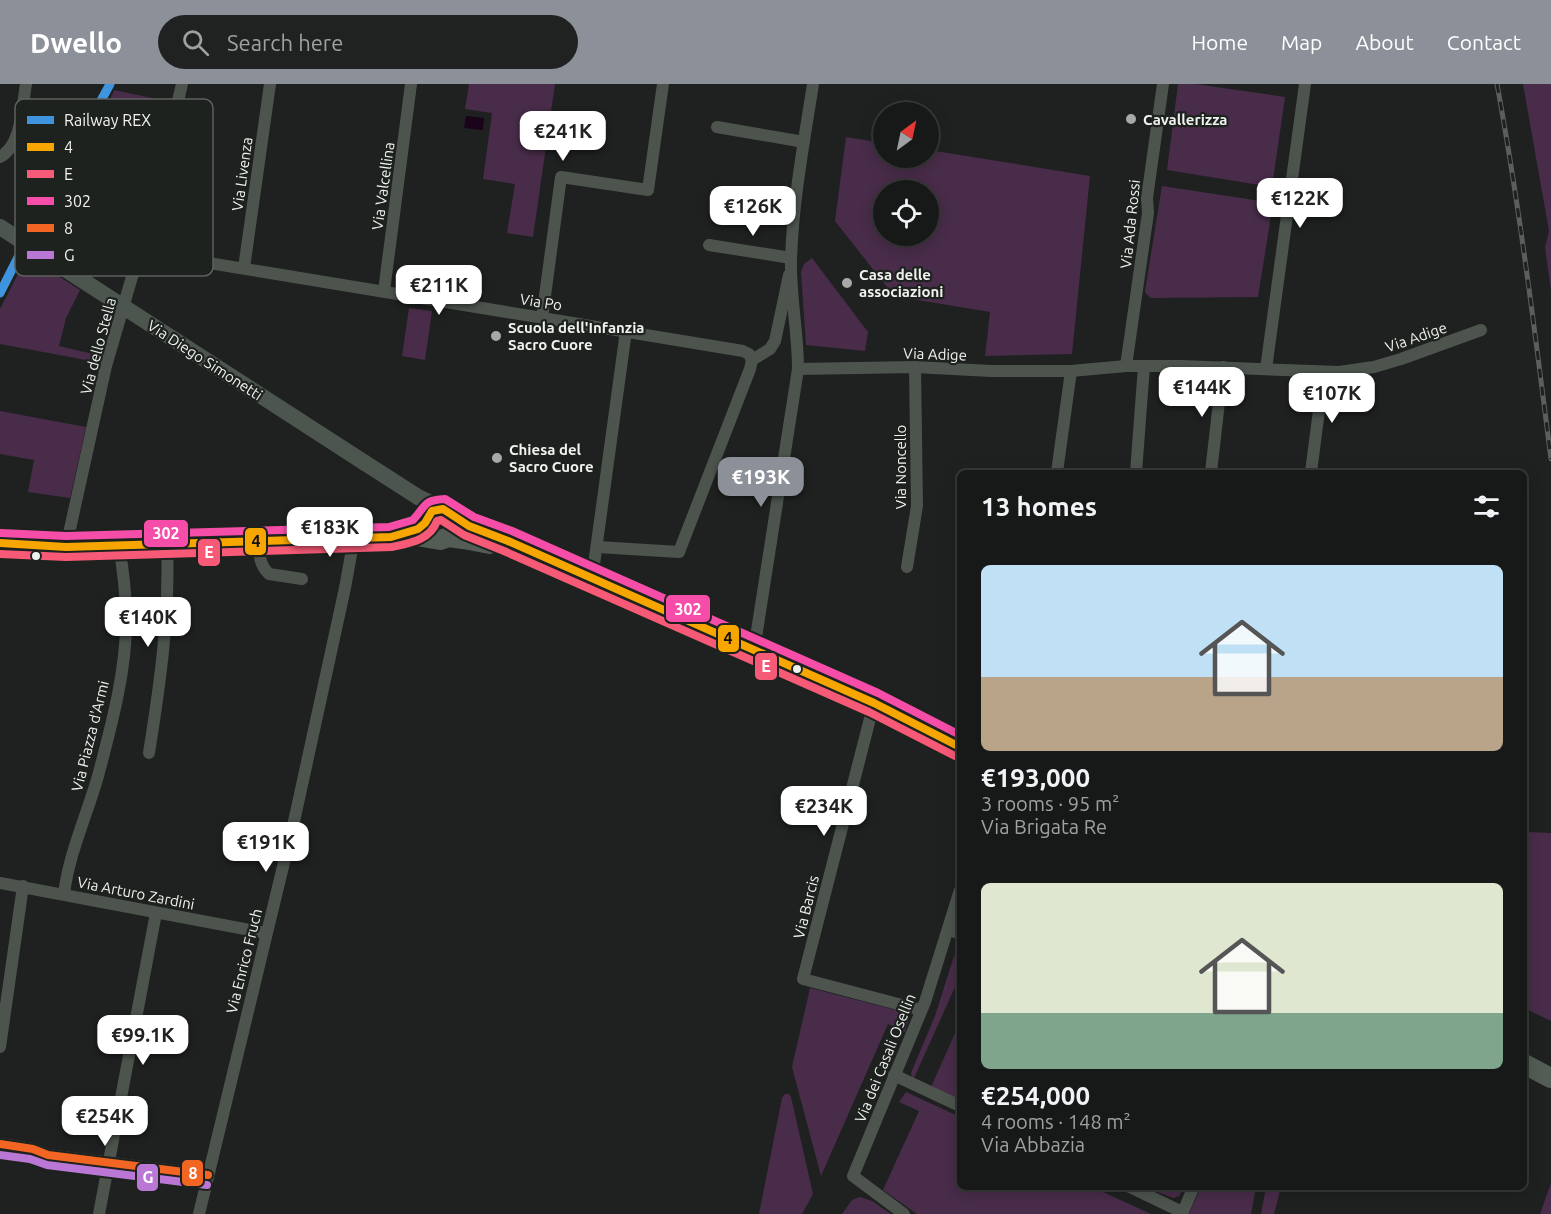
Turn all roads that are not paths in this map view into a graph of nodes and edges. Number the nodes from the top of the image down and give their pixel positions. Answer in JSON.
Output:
{"nodes":[{"id":1,"x":26,"y":84,"type":"edge"},
{"id":2,"x":182,"y":84,"type":"edge"},
{"id":3,"x":270,"y":84,"type":"edge"},
{"id":4,"x":411,"y":84,"type":"edge"},
{"id":5,"x":663,"y":84,"type":"edge"},
{"id":6,"x":813,"y":84,"type":"edge"},
{"id":7,"x":1163,"y":84,"type":"edge"},
{"id":8,"x":1305,"y":84,"type":"edge"},
{"id":9,"x":23,"y":99,"type":"edge"},
{"id":10,"x":178,"y":99,"type":"edge"},
{"id":11,"x":717,"y":127,"type":"dead end"},
{"id":12,"x":15,"y":136,"type":"edge"},
{"id":13,"x":804,"y":142,"type":"junction"},
{"id":14,"x":4,"y":154,"type":"edge"},
{"id":15,"x":0,"y":227,"type":"edge"},
{"id":16,"x":15,"y":237,"type":"edge"},
{"id":17,"x":709,"y":245,"type":"dead end"},
{"id":18,"x":791,"y":260,"type":"junction"},
{"id":19,"x":213,"y":263,"type":"edge"},
{"id":20,"x":244,"y":268,"type":"junction"},
{"id":21,"x":76,"y":276,"type":"edge"},
{"id":22,"x":132,"y":276,"type":"edge"},
{"id":23,"x":384,"y":291,"type":"junction"},
{"id":24,"x":789,"y":303,"type":"junction"},
{"id":25,"x":542,"y":318,"type":"junction"},
{"id":26,"x":1480,"y":330,"type":"dead end"},
{"id":27,"x":626,"y":331,"type":"junction"},
{"id":28,"x":775,"y":340,"type":"junction"},
{"id":29,"x":798,"y":344,"type":"junction"},
{"id":30,"x":752,"y":360,"type":"junction"},
{"id":31,"x":1126,"y":366,"type":"junction"},
{"id":32,"x":1144,"y":366,"type":"junction"},
{"id":33,"x":915,"y":367,"type":"junction"},
{"id":34,"x":1223,"y":367,"type":"junction"},
{"id":35,"x":798,"y":369,"type":"junction"},
{"id":36,"x":1266,"y":369,"type":"junction"},
{"id":37,"x":1071,"y":371,"type":"junction"},
{"id":38,"x":1324,"y":372,"type":"junction"},
{"id":39,"x":1057,"y":470,"type":"edge"},
{"id":40,"x":1136,"y":470,"type":"edge"},
{"id":41,"x":1211,"y":470,"type":"edge"},
{"id":42,"x":1311,"y":470,"type":"edge"},
{"id":43,"x":439,"y":524,"type":"junction"},
{"id":44,"x":348,"y":538,"type":"junction"},
{"id":45,"x":260,"y":542,"type":"junction"},
{"id":46,"x":0,"y":543,"type":"edge"},
{"id":47,"x":167,"y":544,"type":"junction"},
{"id":48,"x":119,"y":546,"type":"junction"},
{"id":49,"x":66,"y":547,"type":"junction"},
{"id":50,"x":598,"y":547,"type":"junction"},
{"id":51,"x":907,"y":567,"type":"dead end"},
{"id":52,"x":303,"y":579,"type":"dead end"},
{"id":53,"x":592,"y":579,"type":"junction"},
{"id":54,"x":754,"y":650,"type":"junction"},
{"id":55,"x":874,"y":702,"type":"junction"},
{"id":56,"x":957,"y":745,"type":"edge"},
{"id":57,"x":149,"y":753,"type":"dead end"},
{"id":58,"x":0,"y":883,"type":"edge"},
{"id":59,"x":23,"y":886,"type":"junction"},
{"id":60,"x":64,"y":894,"type":"junction"},
{"id":61,"x":957,"y":911,"type":"edge"},
{"id":62,"x":156,"y":913,"type":"junction"},
{"id":63,"x":954,"y":932,"type":"edge"},
{"id":64,"x":266,"y":933,"type":"junction"},
{"id":65,"x":921,"y":1010,"type":"junction"},
{"id":66,"x":0,"y":1047,"type":"edge"},
{"id":67,"x":1527,"y":1066,"type":"edge"},
{"id":68,"x":894,"y":1075,"type":"junction"},
{"id":69,"x":1551,"y":1078,"type":"edge"},
{"id":70,"x":957,"y":1105,"type":"edge"},
{"id":71,"x":0,"y":1144,"type":"edge"},
{"id":72,"x":110,"y":1163,"type":"junction"},
{"id":73,"x":208,"y":1175,"type":"junction"},
{"id":74,"x":1136,"y":1190,"type":"edge"},
{"id":75,"x":1192,"y":1190,"type":"edge"},
{"id":76,"x":1182,"y":1213,"type":"edge"},
{"id":77,"x":99,"y":1214,"type":"edge"},
{"id":78,"x":199,"y":1214,"type":"edge"},
{"id":79,"x":904,"y":1214,"type":"edge"}],
"edges":[{"from":1,"to":9,"type":"street"},
{"from":2,"to":10,"type":"street","name":"Via dello Stella"},
{"from":3,"to":20,"type":"street","name":"Via Livenza"},
{"from":4,"to":23,"type":"street","name":"Via Valcellina"},
{"from":5,"to":25,"type":"street"},
{"from":6,"to":13,"type":"street"},
{"from":7,"to":31,"type":"street","name":"Via Ada Rossi"},
{"from":8,"to":36,"type":"street"},
{"from":11,"to":13,"type":"street"},
{"from":12,"to":14,"type":"street"},
{"from":13,"to":18,"type":"street"},
{"from":15,"to":16,"type":"main road","name":"Via Diego Simonetti","bridge":true},
{"from":17,"to":18,"type":"street"},
{"from":18,"to":24,"type":"street"},
{"from":19,"to":20,"type":"street","name":"Via Po"},
{"from":20,"to":23,"type":"street","name":"Via Po"},
{"from":21,"to":43,"type":"main road","name":"Via Diego Simonetti","bridge":true},
{"from":22,"to":49,"type":"street","name":"Via dello Stella"},
{"from":23,"to":25,"type":"street","name":"Via Po"},
{"from":24,"to":28,"type":"street"},
{"from":24,"to":29,"type":"street"},
{"from":25,"to":27,"type":"street","name":"Via Po"},
{"from":26,"to":38,"type":"street","name":"Via Adige"},
{"from":27,"to":30,"type":"street","name":"Via Po"},
{"from":27,"to":50,"type":"street"},
{"from":28,"to":29,"type":"street"},
{"from":28,"to":30,"type":"street"},
{"from":29,"to":35,"type":"street"},
{"from":30,"to":50,"type":"street"},
{"from":31,"to":32,"type":"street","name":"Via Adige"},
{"from":31,"to":37,"type":"street","name":"Via Adige"},
{"from":32,"to":34,"type":"street","name":"Via Adige"},
{"from":32,"to":40,"type":"street"},
{"from":33,"to":35,"type":"street","name":"Via Adige"},
{"from":33,"to":37,"type":"street","name":"Via Adige"},
{"from":33,"to":51,"type":"street","name":"Via Noncello"},
{"from":34,"to":36,"type":"street","name":"Via Adige"},
{"from":34,"to":41,"type":"street"},
{"from":35,"to":54,"type":"street"},
{"from":36,"to":38,"type":"street","name":"Via Adige"},
{"from":37,"to":39,"type":"street"},
{"from":38,"to":42,"type":"street"},
{"from":43,"to":44,"type":"main road"},
{"from":43,"to":53,"type":"main road"},
{"from":44,"to":45,"type":"main road"},
{"from":44,"to":64,"type":"street","name":"Via Enrico Fruch"},
{"from":45,"to":47,"type":"main road"},
{"from":45,"to":52,"type":"street"},
{"from":46,"to":49,"type":"main road"},
{"from":47,"to":48,"type":"main road"},
{"from":47,"to":57,"type":"street"},
{"from":48,"to":49,"type":"main road"},
{"from":48,"to":60,"type":"street","name":"Via Piazza d'Armi"},
{"from":50,"to":53,"type":"street"},
{"from":53,"to":54,"type":"main road"},
{"from":54,"to":55,"type":"main road"},
{"from":55,"to":56,"type":"main road"},
{"from":55,"to":65,"type":"street","name":"Via Barcis"},
{"from":58,"to":59,"type":"street","name":"Via Arturo Zardini"},
{"from":59,"to":60,"type":"street","name":"Via Arturo Zardini"},
{"from":59,"to":66,"type":"street"},
{"from":60,"to":62,"type":"street","name":"Via Arturo Zardini"},
{"from":61,"to":63,"type":"street","name":"Via dei Casali Osellin"},
{"from":62,"to":64,"type":"street","name":"Via Arturo Zardini"},
{"from":62,"to":72,"type":"street"},
{"from":63,"to":65,"type":"street","name":"Via dei Casali Osellin"},
{"from":64,"to":73,"type":"street","name":"Via Enrico Fruch"},
{"from":65,"to":68,"type":"street","name":"Via dei Casali Osellin"},
{"from":67,"to":69,"type":"main road"},
{"from":68,"to":70,"type":"street"},
{"from":68,"to":79,"type":"street","name":"Via dei Casali Osellin"},
{"from":71,"to":72,"type":"street"},
{"from":72,"to":73,"type":"street"},
{"from":72,"to":77,"type":"street"},
{"from":73,"to":78,"type":"street","name":"Via Enrico Fruch"},
{"from":74,"to":76,"type":"street"},
{"from":75,"to":76,"type":"street"}]}
